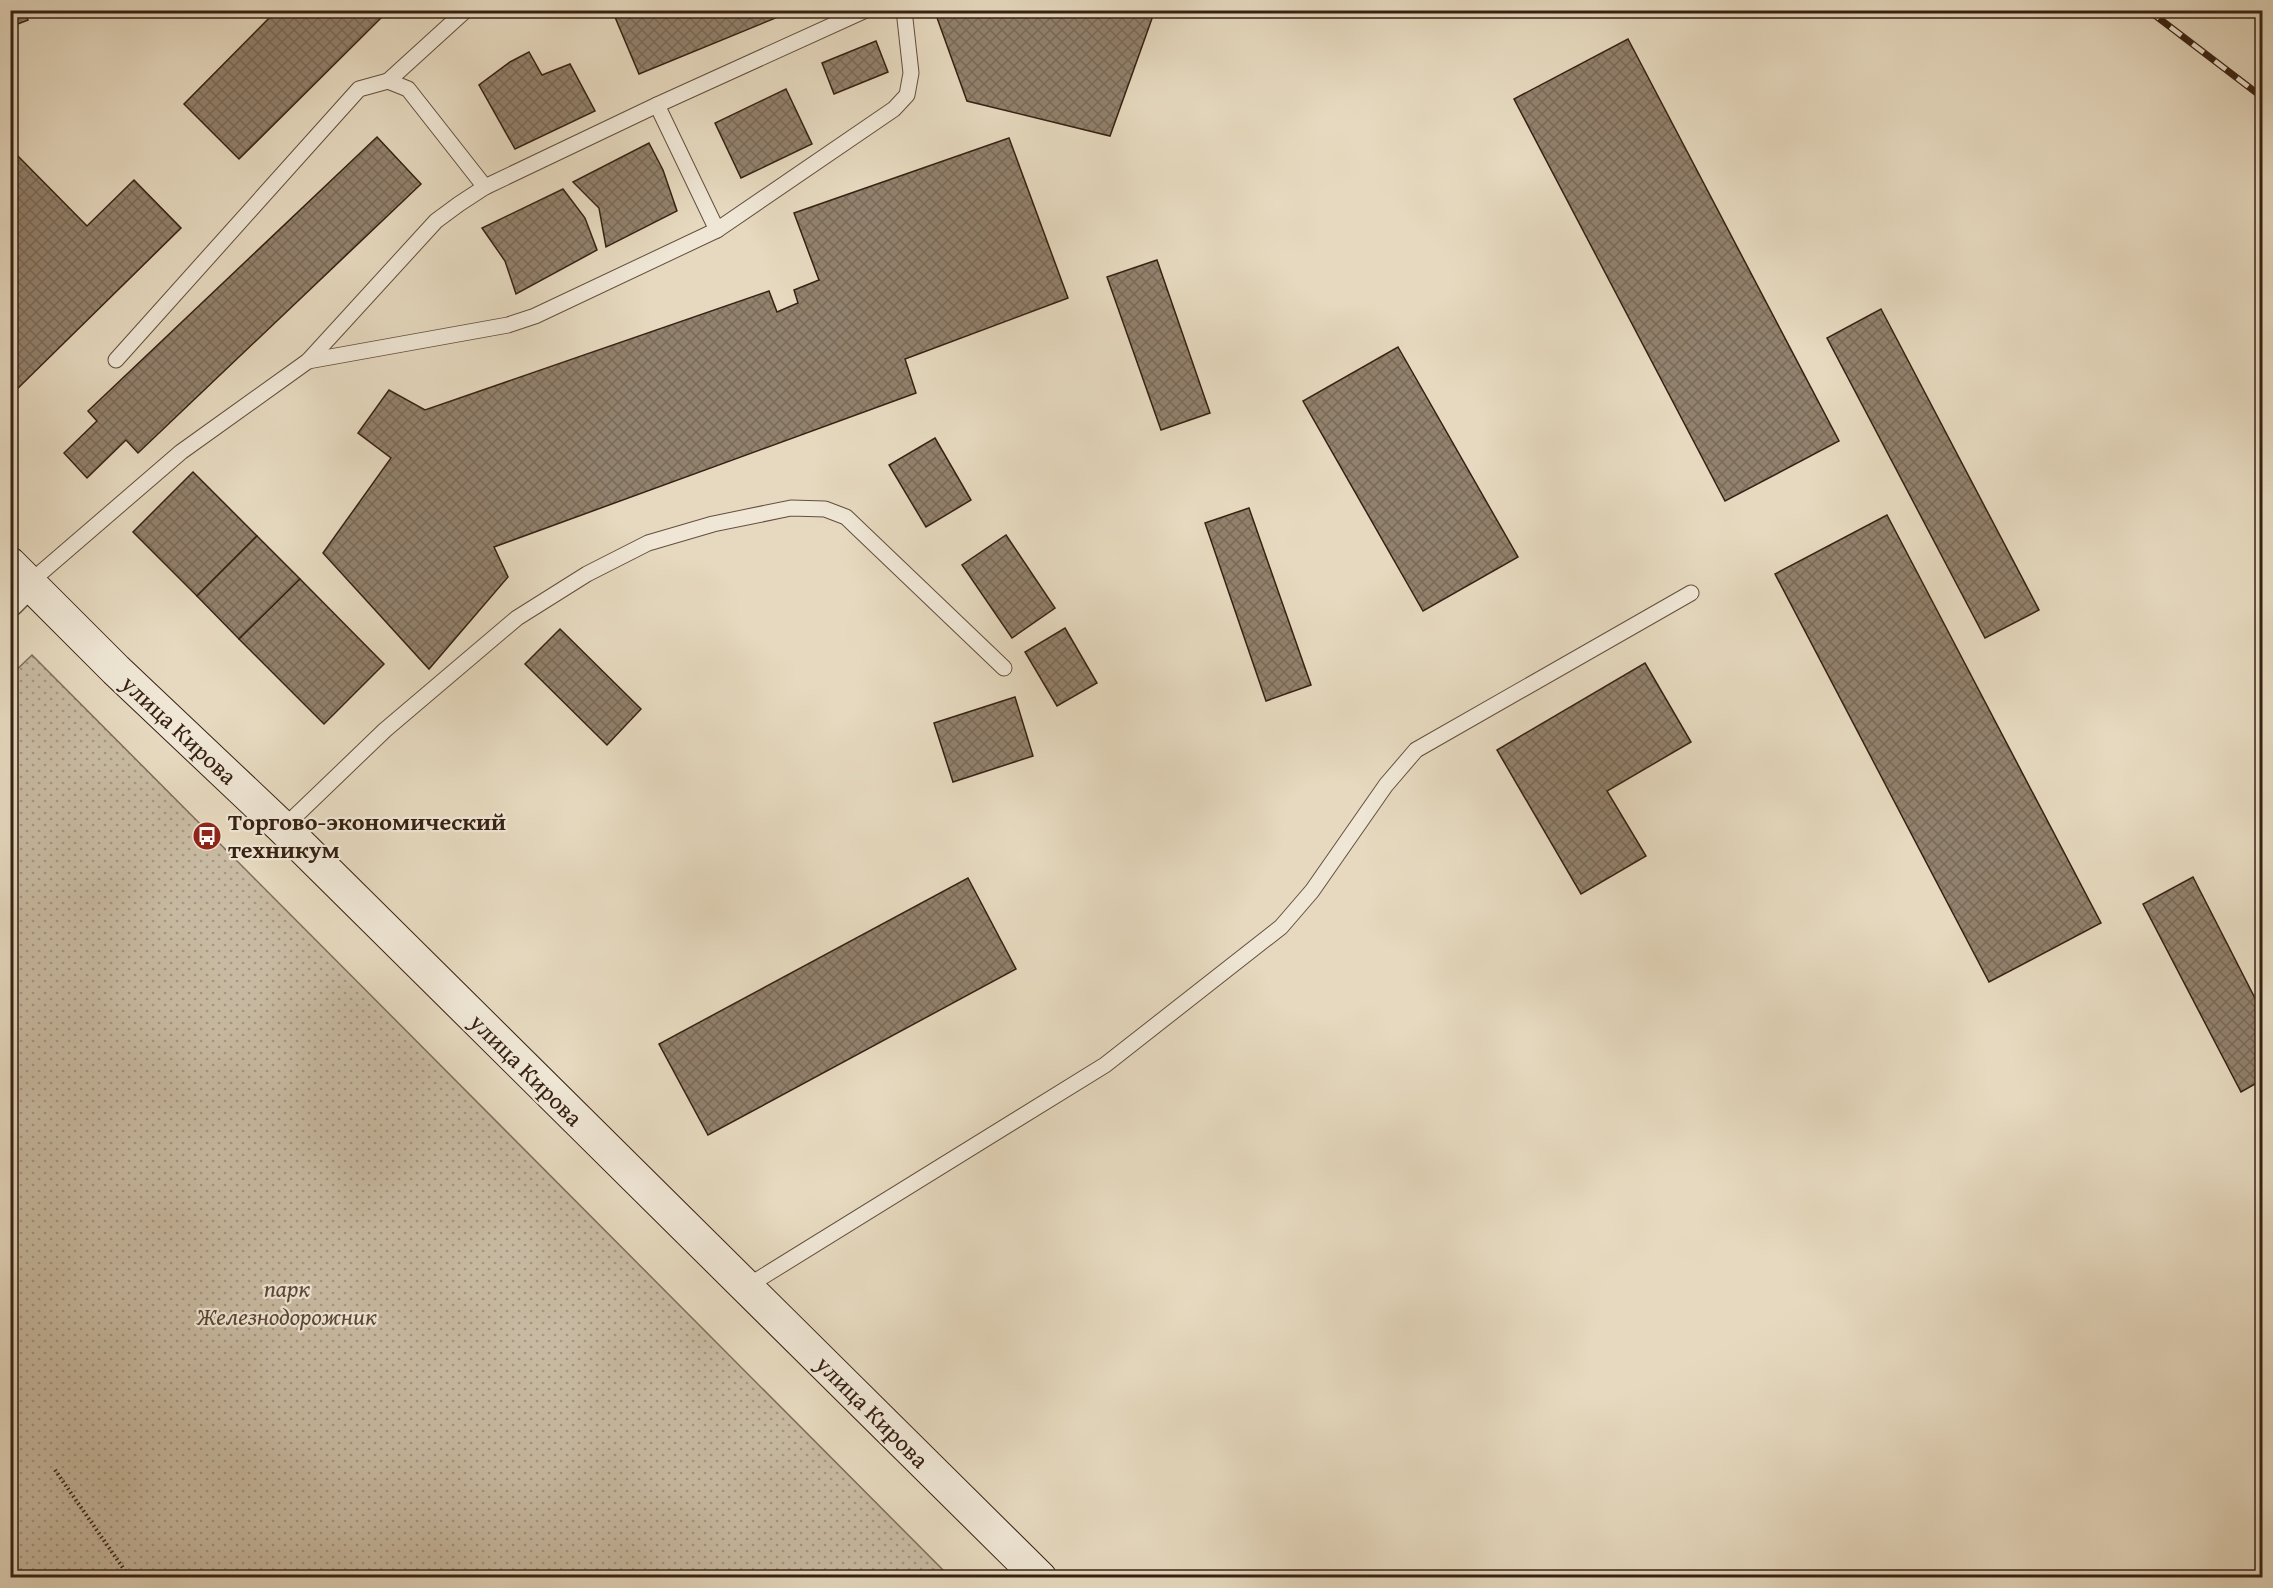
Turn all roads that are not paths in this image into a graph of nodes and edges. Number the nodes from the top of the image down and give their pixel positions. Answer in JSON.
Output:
{"nodes":[{"id":1,"x":466,"y":10,"type":"edge"},
{"id":2,"x":866,"y":10,"type":"edge"},
{"id":3,"x":904,"y":10,"type":"edge"},
{"id":4,"x":388,"y":81,"type":"junction"},
{"id":5,"x":657,"y":105,"type":"junction"},
{"id":6,"x":485,"y":187,"type":"junction"},
{"id":7,"x":717,"y":230,"type":"junction"},
{"id":8,"x":117,"y":360,"type":"dead end"},
{"id":9,"x":308,"y":361,"type":"junction"},
{"id":10,"x":16,"y":583,"type":"edge"},
{"id":11,"x":1691,"y":593,"type":"dead end"},
{"id":12,"x":1004,"y":668,"type":"dead end"},
{"id":13,"x":283,"y":828,"type":"junction"},
{"id":14,"x":746,"y":1287,"type":"junction"},
{"id":15,"x":1040,"y":1578,"type":"edge"}],
"edges":[{"from":1,"to":4,"type":"lane"},
{"from":2,"to":5,"type":"lane"},
{"from":3,"to":7,"type":"lane"},
{"from":4,"to":6,"type":"lane"},
{"from":4,"to":8,"type":"lane"},
{"from":5,"to":6,"type":"lane"},
{"from":5,"to":7,"type":"lane"},
{"from":6,"to":9,"type":"lane"},
{"from":7,"to":9,"type":"lane"},
{"from":9,"to":10,"type":"lane"},
{"from":10,"to":13,"type":"main road","name":"улица Кирова"},
{"from":11,"to":14,"type":"lane"},
{"from":12,"to":13,"type":"lane"},
{"from":13,"to":14,"type":"main road","name":"улица Кирова"},
{"from":14,"to":15,"type":"main road","name":"улица Кирова"}]}
